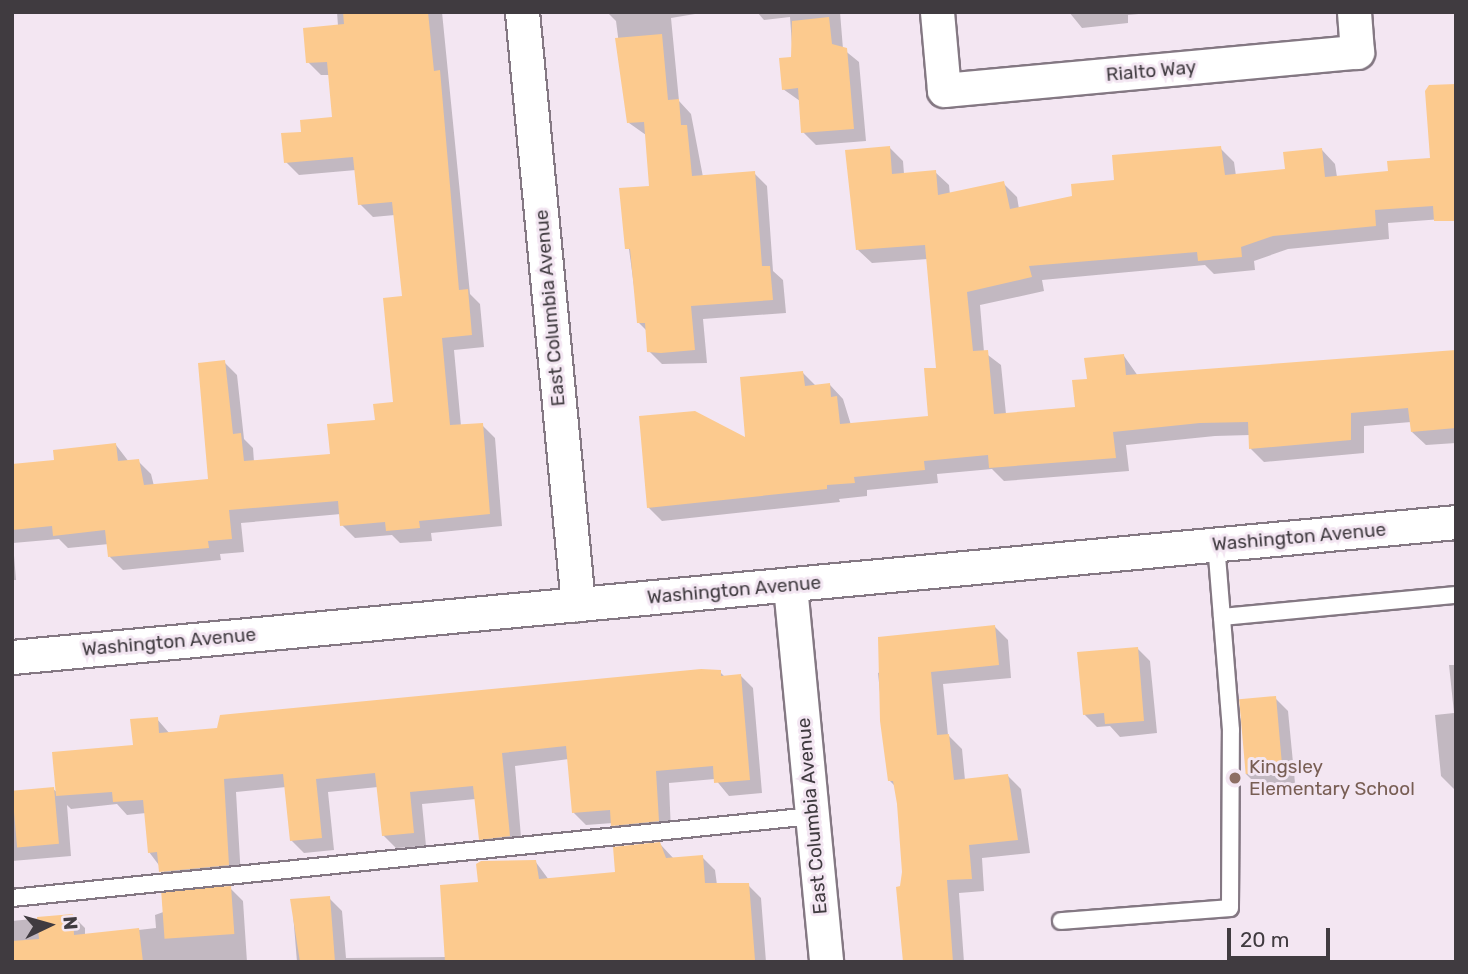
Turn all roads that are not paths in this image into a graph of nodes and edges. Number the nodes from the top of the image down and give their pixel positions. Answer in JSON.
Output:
{"nodes":[{"id":1,"x":522,"y":12,"type":"edge"},
{"id":2,"x":937,"y":12,"type":"edge"},
{"id":3,"x":1354,"y":12,"type":"edge"},
{"id":4,"x":1456,"y":522,"type":"edge"},
{"id":5,"x":1216,"y":545,"type":"junction"},
{"id":6,"x":790,"y":586,"type":"junction"},
{"id":7,"x":1456,"y":595,"type":"edge"},
{"id":8,"x":578,"y":604,"type":"junction"},
{"id":9,"x":1222,"y":617,"type":"junction"},
{"id":10,"x":12,"y":657,"type":"edge"},
{"id":11,"x":812,"y":816,"type":"junction"},
{"id":12,"x":12,"y":898,"type":"edge"},
{"id":13,"x":1061,"y":921,"type":"dead end"},
{"id":14,"x":826,"y":962,"type":"edge"}],
"edges":[{"from":1,"to":8,"type":"street","name":"East Columbia Avenue"},
{"from":2,"to":3,"type":"street","name":"Rialto Way"},
{"from":4,"to":5,"type":"street","name":"Washington Avenue"},
{"from":5,"to":6,"type":"street","name":"Washington Avenue"},
{"from":5,"to":9,"type":"lane"},
{"from":6,"to":8,"type":"street","name":"Washington Avenue"},
{"from":6,"to":11,"type":"street","name":"East Columbia Avenue"},
{"from":7,"to":9,"type":"lane"},
{"from":8,"to":10,"type":"street","name":"Washington Avenue"},
{"from":9,"to":13,"type":"lane"},
{"from":11,"to":12,"type":"lane"},
{"from":11,"to":14,"type":"street","name":"East Columbia Avenue"}]}
